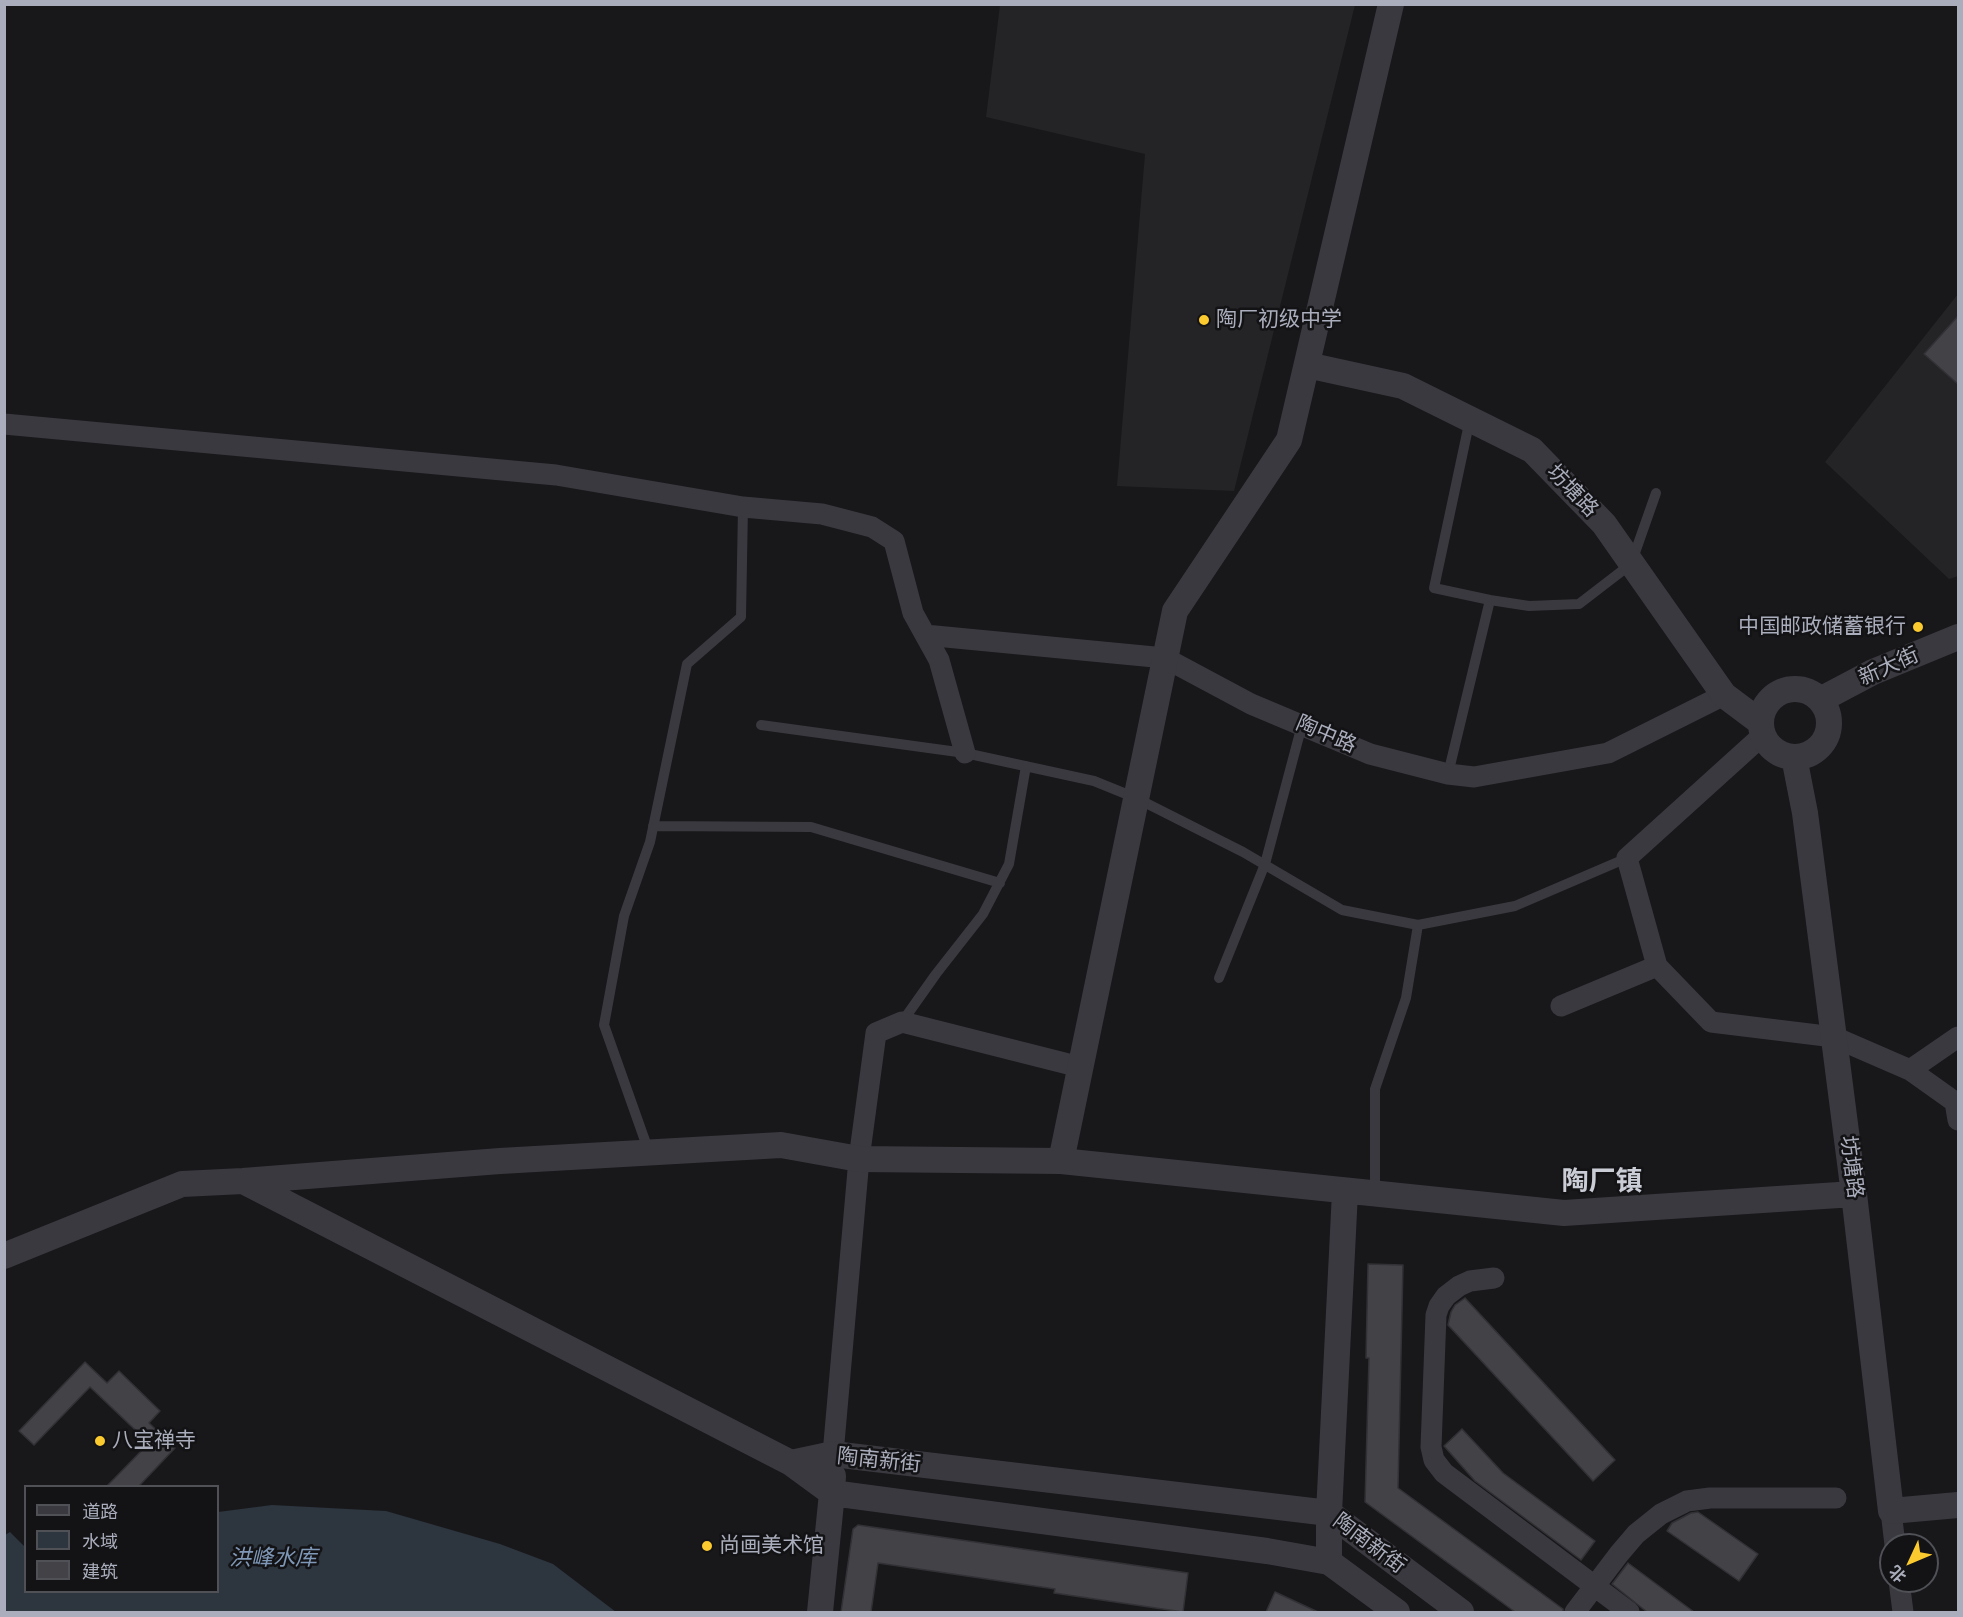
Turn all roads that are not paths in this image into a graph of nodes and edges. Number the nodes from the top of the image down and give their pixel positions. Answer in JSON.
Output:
{"nodes":[{"id":1,"x":1390,"y":4,"type":"edge"},
{"id":2,"x":1307,"y":365,"type":"junction"},
{"id":3,"x":1470,"y":419,"type":"junction"},
{"id":4,"x":4,"y":424,"type":"edge"},
{"id":5,"x":1656,"y":493,"type":"dead end"},
{"id":6,"x":743,"y":507,"type":"junction"},
{"id":7,"x":1631,"y":564,"type":"junction"},
{"id":8,"x":1490,"y":600,"type":"junction"},
{"id":9,"x":925,"y":635,"type":"junction"},
{"id":10,"x":1959,"y":637,"type":"edge"},
{"id":11,"x":1165,"y":658,"type":"junction"},
{"id":12,"x":1724,"y":695,"type":"junction"},
{"id":13,"x":1820,"y":700,"type":"junction"},
{"id":14,"x":760,"y":725,"type":"dead end"},
{"id":15,"x":1302,"y":725,"type":"junction"},
{"id":16,"x":1762,"y":728,"type":"junction"},
{"id":17,"x":966,"y":753,"type":"junction"},
{"id":18,"x":1794,"y":757,"type":"junction"},
{"id":19,"x":1026,"y":766,"type":"junction"},
{"id":20,"x":1448,"y":774,"type":"junction"},
{"id":21,"x":1136,"y":798,"type":"junction"},
{"id":22,"x":653,"y":826,"type":"junction"},
{"id":23,"x":1627,"y":858,"type":"junction"},
{"id":24,"x":1264,"y":864,"type":"junction"},
{"id":25,"x":999,"y":883,"type":"junction"},
{"id":26,"x":1418,"y":925,"type":"junction"},
{"id":27,"x":1657,"y":966,"type":"junction"},
{"id":28,"x":1219,"y":978,"type":"dead end"},
{"id":29,"x":1561,"y":1006,"type":"dead end"},
{"id":30,"x":902,"y":1022,"type":"junction"},
{"id":31,"x":1834,"y":1037,"type":"junction"},
{"id":32,"x":1959,"y":1037,"type":"edge"},
{"id":33,"x":1080,"y":1067,"type":"junction"},
{"id":34,"x":1910,"y":1070,"type":"junction"},
{"id":35,"x":1959,"y":1120,"type":"edge"},
{"id":36,"x":650,"y":1153,"type":"junction"},
{"id":37,"x":859,"y":1159,"type":"junction"},
{"id":38,"x":1061,"y":1161,"type":"junction"},
{"id":39,"x":243,"y":1181,"type":"junction"},
{"id":40,"x":1346,"y":1192,"type":"junction"},
{"id":41,"x":1375,"y":1194,"type":"junction"},
{"id":42,"x":1854,"y":1194,"type":"junction"},
{"id":43,"x":4,"y":1256,"type":"edge"},
{"id":44,"x":1494,"y":1278,"type":"dead end"},
{"id":45,"x":832,"y":1454,"type":"junction"},
{"id":46,"x":791,"y":1463,"type":"junction"},
{"id":47,"x":832,"y":1493,"type":"junction"},
{"id":48,"x":1836,"y":1498,"type":"dead end"},
{"id":49,"x":1959,"y":1505,"type":"edge"},
{"id":50,"x":1891,"y":1511,"type":"junction"},
{"id":51,"x":1329,"y":1513,"type":"junction"},
{"id":52,"x":1894,"y":1533,"type":"edge"},
{"id":53,"x":1329,"y":1562,"type":"junction"},
{"id":54,"x":1594,"y":1587,"type":"junction"},
{"id":55,"x":1901,"y":1593,"type":"edge"},
{"id":56,"x":820,"y":1612,"type":"edge"},
{"id":57,"x":1397,"y":1612,"type":"edge"},
{"id":58,"x":1461,"y":1612,"type":"edge"},
{"id":59,"x":1575,"y":1612,"type":"edge"},
{"id":60,"x":1629,"y":1612,"type":"edge"},
{"id":61,"x":1903,"y":1612,"type":"edge"}],
"edges":[{"from":1,"to":2,"type":"street"},
{"from":2,"to":3,"type":"street","name":"坊塘路"},
{"from":2,"to":11,"type":"street"},
{"from":3,"to":7,"type":"street","name":"坊塘路"},
{"from":3,"to":8,"type":"lane"},
{"from":4,"to":6,"type":"street"},
{"from":5,"to":7,"type":"lane"},
{"from":6,"to":9,"type":"street"},
{"from":6,"to":22,"type":"lane"},
{"from":7,"to":8,"type":"lane"},
{"from":7,"to":12,"type":"street","name":"坊塘路"},
{"from":8,"to":20,"type":"lane"},
{"from":9,"to":11,"type":"street","name":"陶中路"},
{"from":9,"to":17,"type":"street"},
{"from":10,"to":13,"type":"street","name":"新大街"},
{"from":11,"to":15,"type":"street","name":"陶中路"},
{"from":11,"to":21,"type":"street"},
{"from":12,"to":16,"type":"street","name":"坊塘路"},
{"from":12,"to":20,"type":"street","name":"陶中路"},
{"from":13,"to":16,"type":"street"},
{"from":13,"to":18,"type":"street"},
{"from":14,"to":17,"type":"lane"},
{"from":15,"to":20,"type":"street","name":"陶中路"},
{"from":15,"to":24,"type":"lane"},
{"from":16,"to":18,"type":"street"},
{"from":16,"to":23,"type":"street"},
{"from":17,"to":19,"type":"lane"},
{"from":18,"to":31,"type":"street","name":"坊塘路"},
{"from":19,"to":21,"type":"lane"},
{"from":19,"to":25,"type":"lane"},
{"from":21,"to":24,"type":"lane"},
{"from":21,"to":33,"type":"street"},
{"from":22,"to":25,"type":"lane"},
{"from":22,"to":36,"type":"lane"},
{"from":23,"to":26,"type":"lane"},
{"from":23,"to":27,"type":"street"},
{"from":24,"to":26,"type":"lane"},
{"from":24,"to":28,"type":"lane"},
{"from":25,"to":30,"type":"lane"},
{"from":26,"to":41,"type":"lane"},
{"from":27,"to":29,"type":"street"},
{"from":27,"to":31,"type":"street"},
{"from":30,"to":33,"type":"street"},
{"from":30,"to":37,"type":"street"},
{"from":31,"to":34,"type":"street"},
{"from":31,"to":42,"type":"street","name":"坊塘路"},
{"from":32,"to":34,"type":"street"},
{"from":33,"to":38,"type":"street"},
{"from":34,"to":35,"type":"street"},
{"from":36,"to":37,"type":"street"},
{"from":36,"to":39,"type":"street"},
{"from":37,"to":38,"type":"street"},
{"from":37,"to":45,"type":"street"},
{"from":38,"to":40,"type":"street"},
{"from":39,"to":43,"type":"street"},
{"from":39,"to":46,"type":"street"},
{"from":40,"to":41,"type":"street"},
{"from":40,"to":51,"type":"street"},
{"from":41,"to":42,"type":"street"},
{"from":42,"to":50,"type":"street","name":"坊塘路"},
{"from":44,"to":54,"type":"street"},
{"from":45,"to":46,"type":"street","name":"陶南新街"},
{"from":45,"to":47,"type":"street"},
{"from":45,"to":51,"type":"street","name":"陶南新街"},
{"from":46,"to":47,"type":"street","name":"陶南新街"},
{"from":47,"to":53,"type":"street","name":"陶南新街"},
{"from":47,"to":56,"type":"street"},
{"from":48,"to":54,"type":"street"},
{"from":49,"to":50,"type":"street"},
{"from":50,"to":52,"type":"street"},
{"from":51,"to":53,"type":"street"},
{"from":51,"to":58,"type":"street","name":"陶南新街"},
{"from":53,"to":57,"type":"street","name":"陶南新街"},
{"from":54,"to":59,"type":"street"},
{"from":54,"to":60,"type":"street"},
{"from":55,"to":61,"type":"street"}]}
